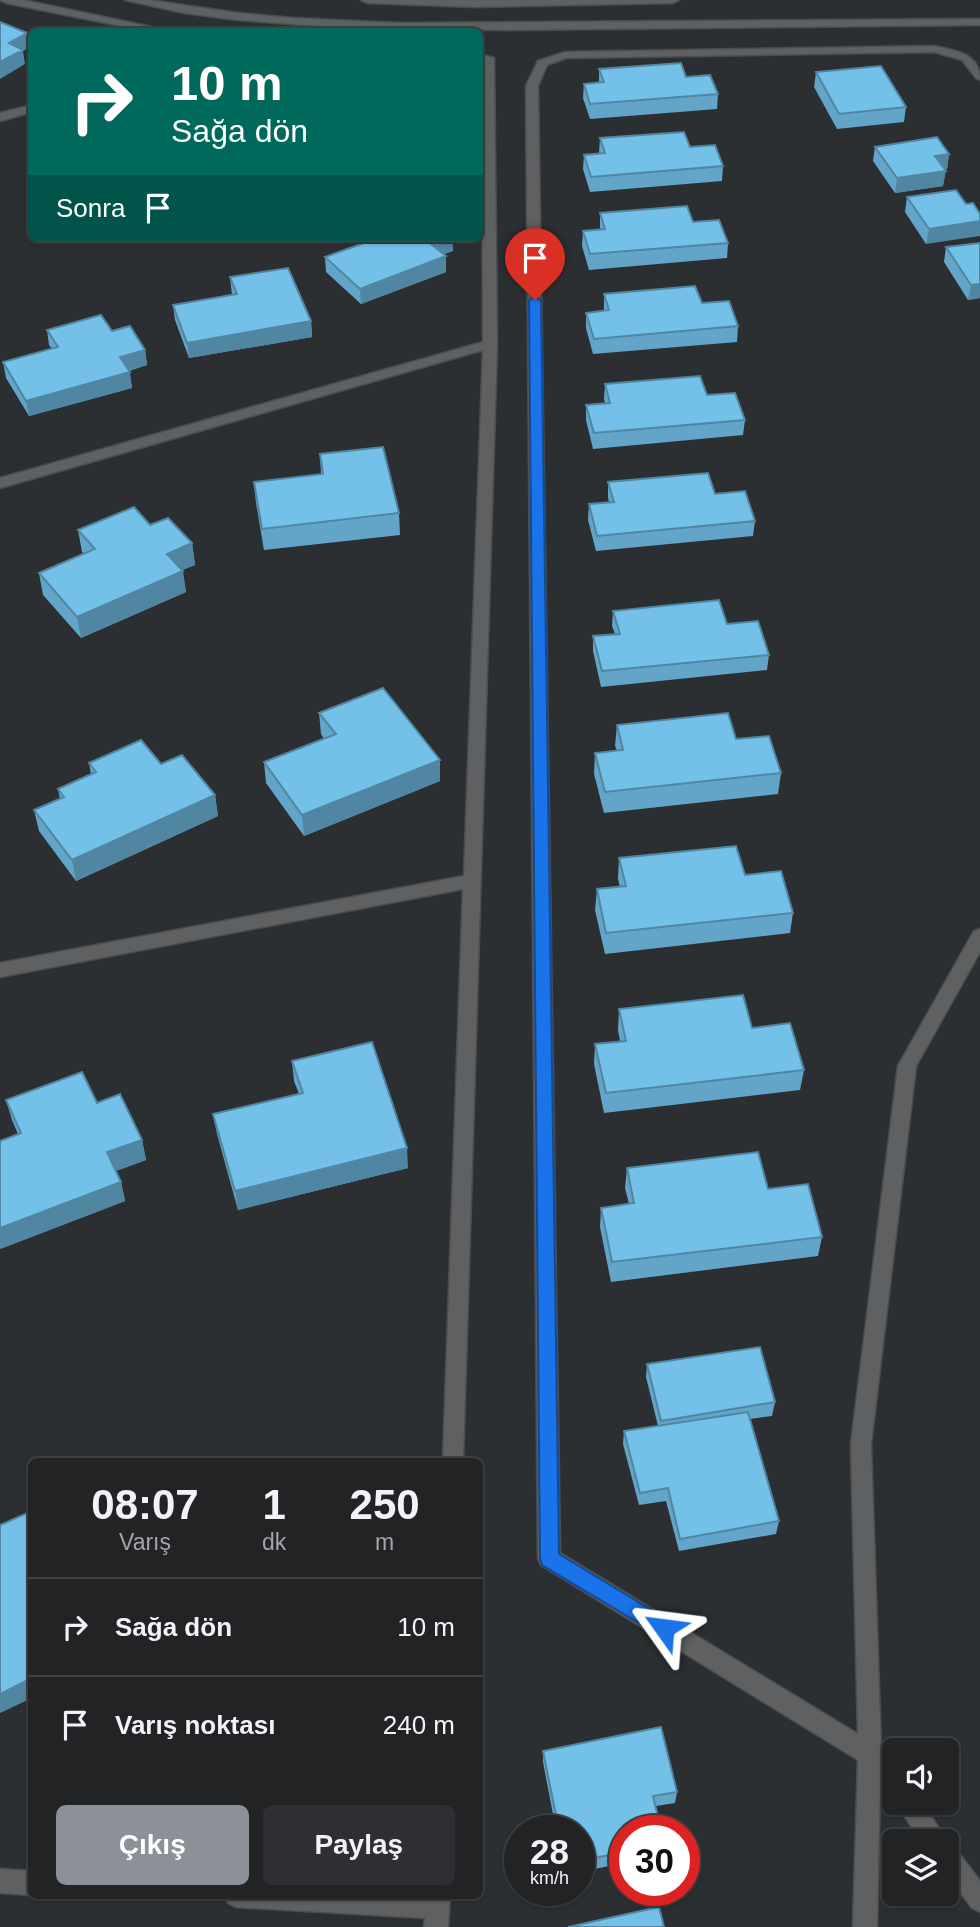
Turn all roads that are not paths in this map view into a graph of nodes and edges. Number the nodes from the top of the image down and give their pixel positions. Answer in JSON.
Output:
{"nodes":[{"id":1,"x":6,"y":0,"type":"edge"},
{"id":2,"x":131,"y":0,"type":"edge"},
{"id":3,"x":367,"y":0,"type":"edge"},
{"id":4,"x":673,"y":0,"type":"edge"},
{"id":5,"x":980,"y":22,"type":"edge"},
{"id":6,"x":150,"y":28,"type":"edge"},
{"id":7,"x":483,"y":57,"type":"edge"},
{"id":8,"x":980,"y":76,"type":"edge"},
{"id":9,"x":28,"y":109,"type":"edge"},
{"id":10,"x":0,"y":117,"type":"edge"},
{"id":11,"x":490,"y":344,"type":"junction"},
{"id":12,"x":0,"y":483,"type":"edge"},
{"id":13,"x":472,"y":881,"type":"junction"},
{"id":14,"x":980,"y":936,"type":"edge"},
{"id":15,"x":0,"y":970,"type":"edge"},
{"id":16,"x":453,"y":1458,"type":"edge"},
{"id":17,"x":870,"y":1754,"type":"junction"},
{"id":18,"x":882,"y":1770,"type":"edge"},
{"id":19,"x":916,"y":1815,"type":"edge"},
{"id":20,"x":927,"y":1829,"type":"edge"},
{"id":21,"x":959,"y":1872,"type":"edge"},
{"id":22,"x":0,"y":1881,"type":"edge"},
{"id":23,"x":28,"y":1883,"type":"edge"},
{"id":24,"x":290,"y":1899,"type":"edge"},
{"id":25,"x":980,"y":1900,"type":"edge"},
{"id":26,"x":438,"y":1910,"type":"edge"},
{"id":27,"x":865,"y":1927,"type":"edge"}],
"edges":[{"from":1,"to":6,"type":"street"},
{"from":2,"to":5,"type":"street"},
{"from":3,"to":4,"type":"street"},
{"from":7,"to":11,"type":"street"},
{"from":8,"to":17,"type":"street"},
{"from":9,"to":10,"type":"street"},
{"from":11,"to":12,"type":"street"},
{"from":11,"to":13,"type":"street"},
{"from":13,"to":15,"type":"street"},
{"from":13,"to":16,"type":"street"},
{"from":14,"to":17,"type":"street"},
{"from":17,"to":18,"type":"street"},
{"from":17,"to":27,"type":"street"},
{"from":19,"to":20,"type":"street"},
{"from":21,"to":25,"type":"street"},
{"from":22,"to":23,"type":"street"},
{"from":24,"to":26,"type":"street"}]}
